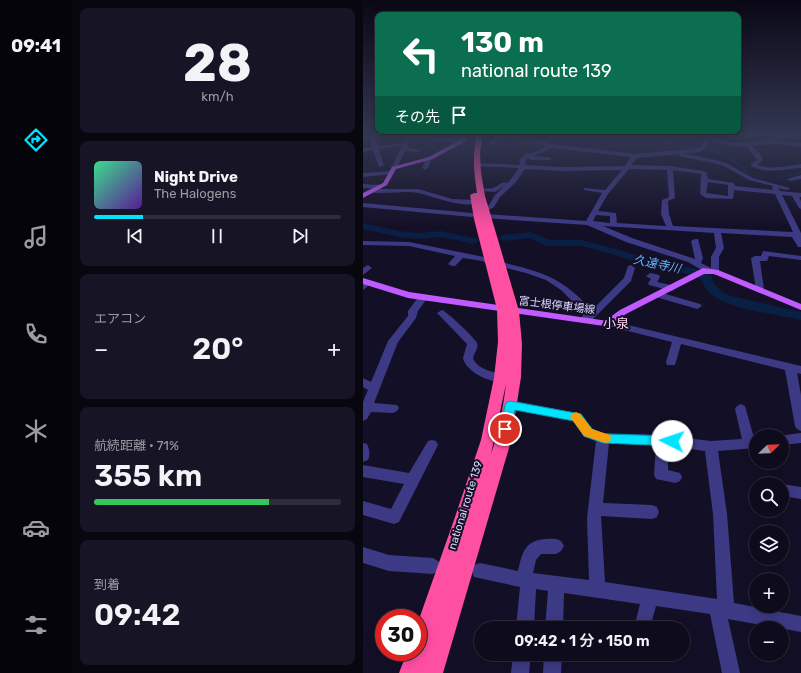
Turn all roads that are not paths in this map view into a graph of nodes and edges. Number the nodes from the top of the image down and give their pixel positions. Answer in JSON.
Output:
{"nodes":[{"id":1,"x":394,"y":165,"type":"edge"},
{"id":2,"x":408,"y":165,"type":"edge"},
{"id":3,"x":471,"y":165,"type":"edge"},
{"id":4,"x":476,"y":165,"type":"edge"},
{"id":5,"x":498,"y":165,"type":"edge"},
{"id":6,"x":630,"y":165,"type":"edge"},
{"id":7,"x":728,"y":165,"type":"edge"},
{"id":8,"x":754,"y":165,"type":"edge"},
{"id":9,"x":801,"y":166,"type":"edge"},
{"id":10,"x":523,"y":167,"type":"junction"},
{"id":11,"x":628,"y":168,"type":"junction"},
{"id":12,"x":670,"y":168,"type":"junction"},
{"id":13,"x":392,"y":170,"type":"junction"},
{"id":14,"x":363,"y":175,"type":"edge"},
{"id":15,"x":801,"y":177,"type":"edge"},
{"id":16,"x":790,"y":179,"type":"dead end"},
{"id":17,"x":705,"y":180,"type":"junction"},
{"id":18,"x":511,"y":184,"type":"junction"},
{"id":19,"x":363,"y":186,"type":"edge"},
{"id":20,"x":380,"y":187,"type":"junction"},
{"id":21,"x":731,"y":188,"type":"junction"},
{"id":22,"x":586,"y":189,"type":"dead end"},
{"id":23,"x":776,"y":189,"type":"junction"},
{"id":24,"x":801,"y":189,"type":"edge"},
{"id":25,"x":485,"y":190,"type":"dead end"},
{"id":26,"x":372,"y":191,"type":"junction"},
{"id":27,"x":607,"y":192,"type":"junction"},
{"id":28,"x":797,"y":195,"type":"edge"},
{"id":29,"x":363,"y":196,"type":"edge"},
{"id":30,"x":363,"y":205,"type":"edge"},
{"id":31,"x":801,"y":207,"type":"edge"},
{"id":32,"x":482,"y":213,"type":"junction"},
{"id":33,"x":593,"y":213,"type":"junction"},
{"id":34,"x":587,"y":223,"type":"junction"},
{"id":35,"x":613,"y":225,"type":"junction"},
{"id":36,"x":670,"y":227,"type":"junction"},
{"id":37,"x":717,"y":230,"type":"junction"},
{"id":38,"x":798,"y":235,"type":"edge"},
{"id":39,"x":695,"y":241,"type":"dead end"},
{"id":40,"x":363,"y":243,"type":"edge"},
{"id":41,"x":801,"y":245,"type":"edge"},
{"id":42,"x":461,"y":255,"type":"junction"},
{"id":43,"x":801,"y":258,"type":"edge"},
{"id":44,"x":496,"y":263,"type":"junction"},
{"id":45,"x":697,"y":263,"type":"junction"},
{"id":46,"x":452,"y":264,"type":"dead end"},
{"id":47,"x":631,"y":268,"type":"dead end"},
{"id":48,"x":708,"y":271,"type":"junction"},
{"id":49,"x":650,"y":276,"type":"dead end"},
{"id":50,"x":365,"y":284,"type":"edge"},
{"id":51,"x":672,"y":288,"type":"junction"},
{"id":52,"x":760,"y":290,"type":"junction"},
{"id":53,"x":659,"y":295,"type":"junction"},
{"id":54,"x":423,"y":297,"type":"junction"},
{"id":55,"x":697,"y":306,"type":"dead end"},
{"id":56,"x":801,"y":307,"type":"edge"},
{"id":57,"x":508,"y":310,"type":"junction"},
{"id":58,"x":443,"y":313,"type":"dead end"},
{"id":59,"x":587,"y":320,"type":"junction"},
{"id":60,"x":611,"y":324,"type":"junction"},
{"id":61,"x":678,"y":339,"type":"junction"},
{"id":62,"x":671,"y":362,"type":"dead end"},
{"id":63,"x":796,"y":369,"type":"edge"},
{"id":64,"x":501,"y":378,"type":"junction"},
{"id":65,"x":363,"y":382,"type":"edge"},
{"id":66,"x":373,"y":388,"type":"junction"},
{"id":67,"x":510,"y":405,"type":"junction"},
{"id":68,"x":393,"y":408,"type":"dead end"},
{"id":69,"x":741,"y":409,"type":"dead end"},
{"id":70,"x":364,"y":412,"type":"edge"},
{"id":71,"x":801,"y":426,"type":"edge"},
{"id":72,"x":749,"y":432,"type":"edge"},
{"id":73,"x":603,"y":438,"type":"junction"},
{"id":74,"x":801,"y":438,"type":"edge"},
{"id":75,"x":789,"y":439,"type":"edge"},
{"id":76,"x":662,"y":440,"type":"junction"},
{"id":77,"x":749,"y":443,"type":"edge"},
{"id":78,"x":432,"y":445,"type":"dead end"},
{"id":79,"x":711,"y":446,"type":"junction"},
{"id":80,"x":363,"y":448,"type":"edge"},
{"id":81,"x":363,"y":456,"type":"edge"},
{"id":82,"x":363,"y":471,"type":"edge"},
{"id":83,"x":675,"y":477,"type":"dead end"},
{"id":84,"x":413,"y":480,"type":"junction"},
{"id":85,"x":789,"y":491,"type":"edge"},
{"id":86,"x":801,"y":493,"type":"edge"},
{"id":87,"x":363,"y":508,"type":"edge"},
{"id":88,"x":595,"y":509,"type":"junction"},
{"id":89,"x":652,"y":512,"type":"dead end"},
{"id":90,"x":556,"y":546,"type":"dead end"},
{"id":91,"x":363,"y":555,"type":"edge"},
{"id":92,"x":433,"y":566,"type":"dead end"},
{"id":93,"x":480,"y":571,"type":"dead end"},
{"id":94,"x":527,"y":580,"type":"junction"},
{"id":95,"x":557,"y":584,"type":"junction"},
{"id":96,"x":597,"y":589,"type":"junction"},
{"id":97,"x":650,"y":596,"type":"junction"},
{"id":98,"x":721,"y":608,"type":"junction"},
{"id":99,"x":525,"y":621,"type":"edge"},
{"id":100,"x":554,"y":621,"type":"edge"},
{"id":101,"x":644,"y":621,"type":"edge"},
{"id":102,"x":801,"y":624,"type":"edge"},
{"id":103,"x":427,"y":626,"type":"edge"},
{"id":104,"x":415,"y":661,"type":"edge"},
{"id":105,"x":521,"y":661,"type":"edge"},
{"id":106,"x":553,"y":661,"type":"edge"},
{"id":107,"x":410,"y":673,"type":"edge"},
{"id":108,"x":432,"y":673,"type":"edge"},
{"id":109,"x":520,"y":673,"type":"edge"},
{"id":110,"x":552,"y":673,"type":"edge"},
{"id":111,"x":731,"y":673,"type":"edge"}],
"edges":[{"from":1,"to":13,"type":"street"},
{"from":2,"to":13,"type":"main road"},
{"from":3,"to":32,"type":"highway","name":"national route 139"},
{"from":4,"to":32,"type":"highway","name":"national route 139"},
{"from":5,"to":10,"type":"street"},
{"from":6,"to":11,"type":"street"},
{"from":7,"to":23,"type":"street"},
{"from":8,"to":9,"type":"street"},
{"from":10,"to":11,"type":"street"},
{"from":10,"to":18,"type":"street"},
{"from":11,"to":12,"type":"street"},
{"from":11,"to":27,"type":"street"},
{"from":12,"to":17,"type":"street"},
{"from":12,"to":36,"type":"street"},
{"from":13,"to":14,"type":"street"},
{"from":13,"to":20,"type":"main road"},
{"from":15,"to":16,"type":"street"},
{"from":17,"to":21,"type":"street"},
{"from":17,"to":21,"type":"street"},
{"from":18,"to":25,"type":"street"},
{"from":18,"to":32,"type":"street"},
{"from":19,"to":20,"type":"street"},
{"from":20,"to":26,"type":"main road"},
{"from":21,"to":23,"type":"street"},
{"from":22,"to":27,"type":"street"},
{"from":23,"to":24,"type":"street"},
{"from":23,"to":28,"type":"street"},
{"from":23,"to":38,"type":"street"},
{"from":26,"to":29,"type":"main road"},
{"from":26,"to":32,"type":"street"},
{"from":27,"to":33,"type":"street"},
{"from":28,"to":31,"type":"street"},
{"from":30,"to":32,"type":"street"},
{"from":32,"to":34,"type":"street"},
{"from":32,"to":44,"type":"highway","name":"national route 139"},
{"from":33,"to":34,"type":"street"},
{"from":33,"to":35,"type":"street"},
{"from":34,"to":35,"type":"street"},
{"from":34,"to":45,"type":"street"},
{"from":35,"to":36,"type":"street"},
{"from":36,"to":37,"type":"street"},
{"from":37,"to":38,"type":"street"},
{"from":37,"to":48,"type":"street"},
{"from":38,"to":41,"type":"street"},
{"from":39,"to":45,"type":"street"},
{"from":40,"to":42,"type":"street"},
{"from":42,"to":44,"type":"street"},
{"from":42,"to":46,"type":"street"},
{"from":43,"to":52,"type":"street"},
{"from":44,"to":57,"type":"highway","name":"national route 139"},
{"from":44,"to":59,"type":"street"},
{"from":45,"to":48,"type":"street"},
{"from":47,"to":59,"type":"street"},
{"from":48,"to":51,"type":"main road"},
{"from":48,"to":52,"type":"main road"},
{"from":49,"to":51,"type":"street"},
{"from":50,"to":54,"type":"main road","name":"富士根停車場線"},
{"from":51,"to":53,"type":"main road"},
{"from":52,"to":56,"type":"main road"},
{"from":53,"to":55,"type":"street"},
{"from":53,"to":60,"type":"main road"},
{"from":54,"to":57,"type":"main road","name":"富士根停車場線"},
{"from":54,"to":66,"type":"street"},
{"from":57,"to":59,"type":"main road","name":"富士根停車場線"},
{"from":57,"to":64,"type":"highway","name":"national route 139"},
{"from":57,"to":67,"type":"highway","name":"national route 139"},
{"from":58,"to":64,"type":"street"},
{"from":59,"to":60,"type":"main road","name":"富士根停車場線"},
{"from":60,"to":61,"type":"street"},
{"from":61,"to":62,"type":"street"},
{"from":61,"to":63,"type":"street"},
{"from":63,"to":71,"type":"street"},
{"from":64,"to":103,"type":"highway","name":"national route 139"},
{"from":65,"to":66,"type":"street"},
{"from":66,"to":70,"type":"street"},
{"from":67,"to":73,"type":"street"},
{"from":67,"to":108,"type":"highway","name":"national route 139"},
{"from":68,"to":70,"type":"street"},
{"from":69,"to":72,"type":"street"},
{"from":73,"to":76,"type":"street"},
{"from":73,"to":88,"type":"street"},
{"from":74,"to":75,"type":"street"},
{"from":76,"to":79,"type":"street"},
{"from":76,"to":83,"type":"street"},
{"from":77,"to":79,"type":"street"},
{"from":78,"to":84,"type":"street"},
{"from":79,"to":98,"type":"street"},
{"from":80,"to":81,"type":"street"},
{"from":82,"to":84,"type":"street"},
{"from":84,"to":87,"type":"street"},
{"from":85,"to":86,"type":"street"},
{"from":88,"to":89,"type":"street"},
{"from":88,"to":96,"type":"street"},
{"from":90,"to":94,"type":"street"},
{"from":91,"to":92,"type":"street"},
{"from":93,"to":94,"type":"street"},
{"from":94,"to":95,"type":"street"},
{"from":94,"to":99,"type":"street"},
{"from":95,"to":96,"type":"street"},
{"from":95,"to":100,"type":"street"},
{"from":96,"to":97,"type":"street"},
{"from":97,"to":98,"type":"street"},
{"from":97,"to":101,"type":"street"},
{"from":98,"to":102,"type":"street"},
{"from":98,"to":111,"type":"street"},
{"from":104,"to":107,"type":"highway","name":"national route 139"},
{"from":105,"to":109,"type":"street"},
{"from":106,"to":110,"type":"street"}]}
